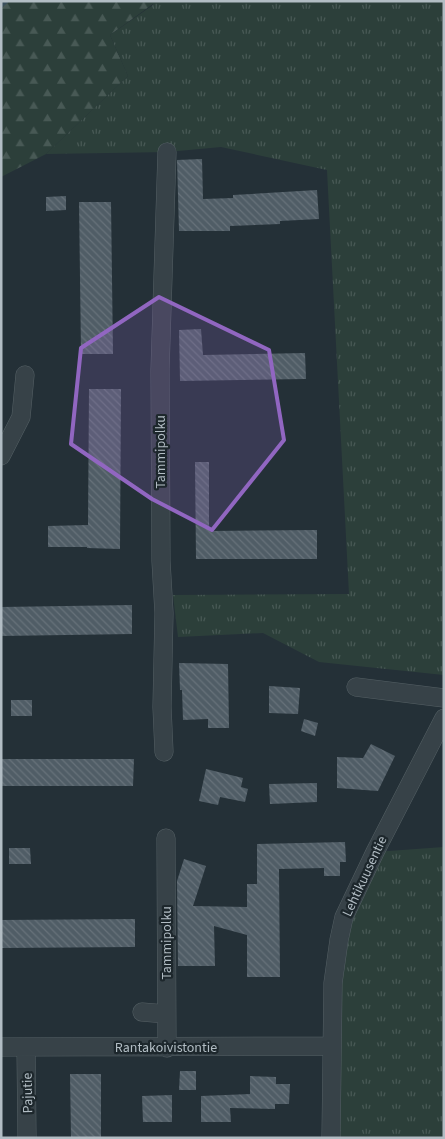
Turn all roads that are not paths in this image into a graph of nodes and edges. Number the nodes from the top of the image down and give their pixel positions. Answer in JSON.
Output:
{"nodes":[{"id":1,"x":167,"y":152,"type":"dead end"},
{"id":2,"x":26,"y":375,"type":"dead end"},
{"id":3,"x":1,"y":456,"type":"edge"},
{"id":4,"x":356,"y":687,"type":"dead end"},
{"id":5,"x":444,"y":698,"type":"edge"},
{"id":6,"x":444,"y":718,"type":"edge"},
{"id":7,"x":164,"y":752,"type":"dead end"},
{"id":8,"x":166,"y":838,"type":"dead end"},
{"id":9,"x":142,"y":1012,"type":"dead end"},
{"id":10,"x":166,"y":1014,"type":"junction"},
{"id":11,"x":331,"y":1046,"type":"junction"},
{"id":12,"x":1,"y":1047,"type":"edge"},
{"id":13,"x":26,"y":1048,"type":"junction"},
{"id":14,"x":167,"y":1048,"type":"junction"},
{"id":15,"x":27,"y":1138,"type":"edge"},
{"id":16,"x":331,"y":1138,"type":"edge"}],
"edges":[{"from":1,"to":7,"type":"street","name":"Tammipolku"},
{"from":2,"to":3,"type":"street"},
{"from":4,"to":5,"type":"street"},
{"from":6,"to":11,"type":"street","name":"Lehtikuusentie"},
{"from":8,"to":10,"type":"street","name":"Tammipolku"},
{"from":9,"to":10,"type":"street"},
{"from":10,"to":14,"type":"street","name":"Tammipolku"},
{"from":11,"to":14,"type":"street","name":"Rantakoivistontie"},
{"from":11,"to":16,"type":"street","name":"Lehtikuusentie"},
{"from":12,"to":13,"type":"street","name":"Rantakoivistontie"},
{"from":13,"to":14,"type":"street","name":"Rantakoivistontie"},
{"from":13,"to":15,"type":"street","name":"Pajutie"}]}
